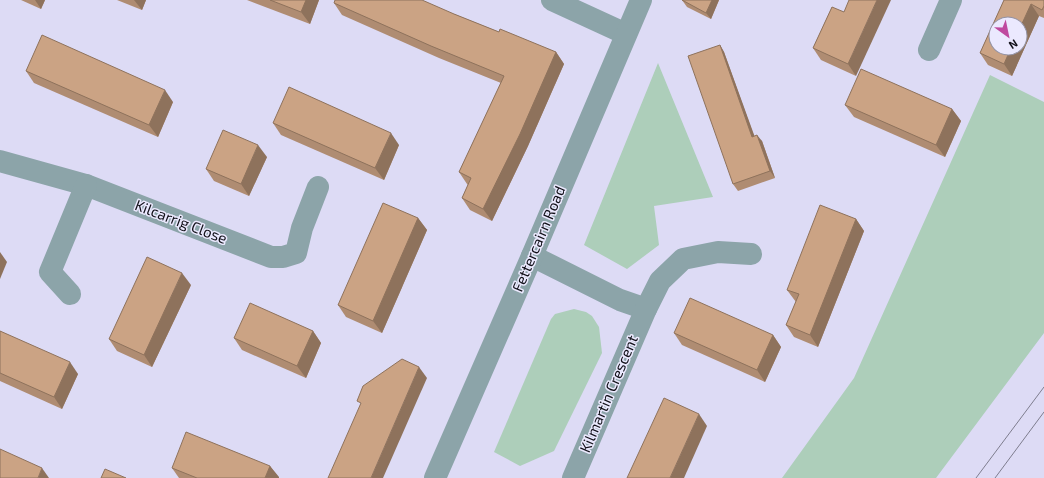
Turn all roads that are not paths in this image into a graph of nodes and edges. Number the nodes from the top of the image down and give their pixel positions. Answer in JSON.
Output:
{"nodes":[{"id":1,"x":552,"y":0,"type":"edge"},
{"id":2,"x":641,"y":0,"type":"edge"},
{"id":3,"x":951,"y":0,"type":"edge"},
{"id":4,"x":626,"y":34,"type":"junction"},
{"id":5,"x":929,"y":50,"type":"dead end"},
{"id":6,"x":0,"y":161,"type":"edge"},
{"id":7,"x":86,"y":185,"type":"junction"},
{"id":8,"x":318,"y":187,"type":"dead end"},
{"id":9,"x":751,"y":254,"type":"dead end"},
{"id":10,"x":532,"y":256,"type":"junction"},
{"id":11,"x":70,"y":294,"type":"dead end"},
{"id":12,"x":646,"y":309,"type":"junction"},
{"id":13,"x":435,"y":478,"type":"edge"},
{"id":14,"x":573,"y":478,"type":"edge"}],
"edges":[{"from":1,"to":4,"type":"street"},
{"from":2,"to":4,"type":"street","name":"Fettercairn Road"},
{"from":3,"to":5,"type":"street"},
{"from":4,"to":10,"type":"street","name":"Fettercairn Road"},
{"from":6,"to":7,"type":"street","name":"Kilcarrig Close"},
{"from":7,"to":8,"type":"street","name":"Kilcarrig Close"},
{"from":7,"to":11,"type":"street"},
{"from":9,"to":12,"type":"street","name":"Kilmartin Crescent"},
{"from":10,"to":12,"type":"street"},
{"from":10,"to":13,"type":"street","name":"Fettercairn Road"},
{"from":12,"to":14,"type":"street","name":"Kilmartin Crescent"}]}
